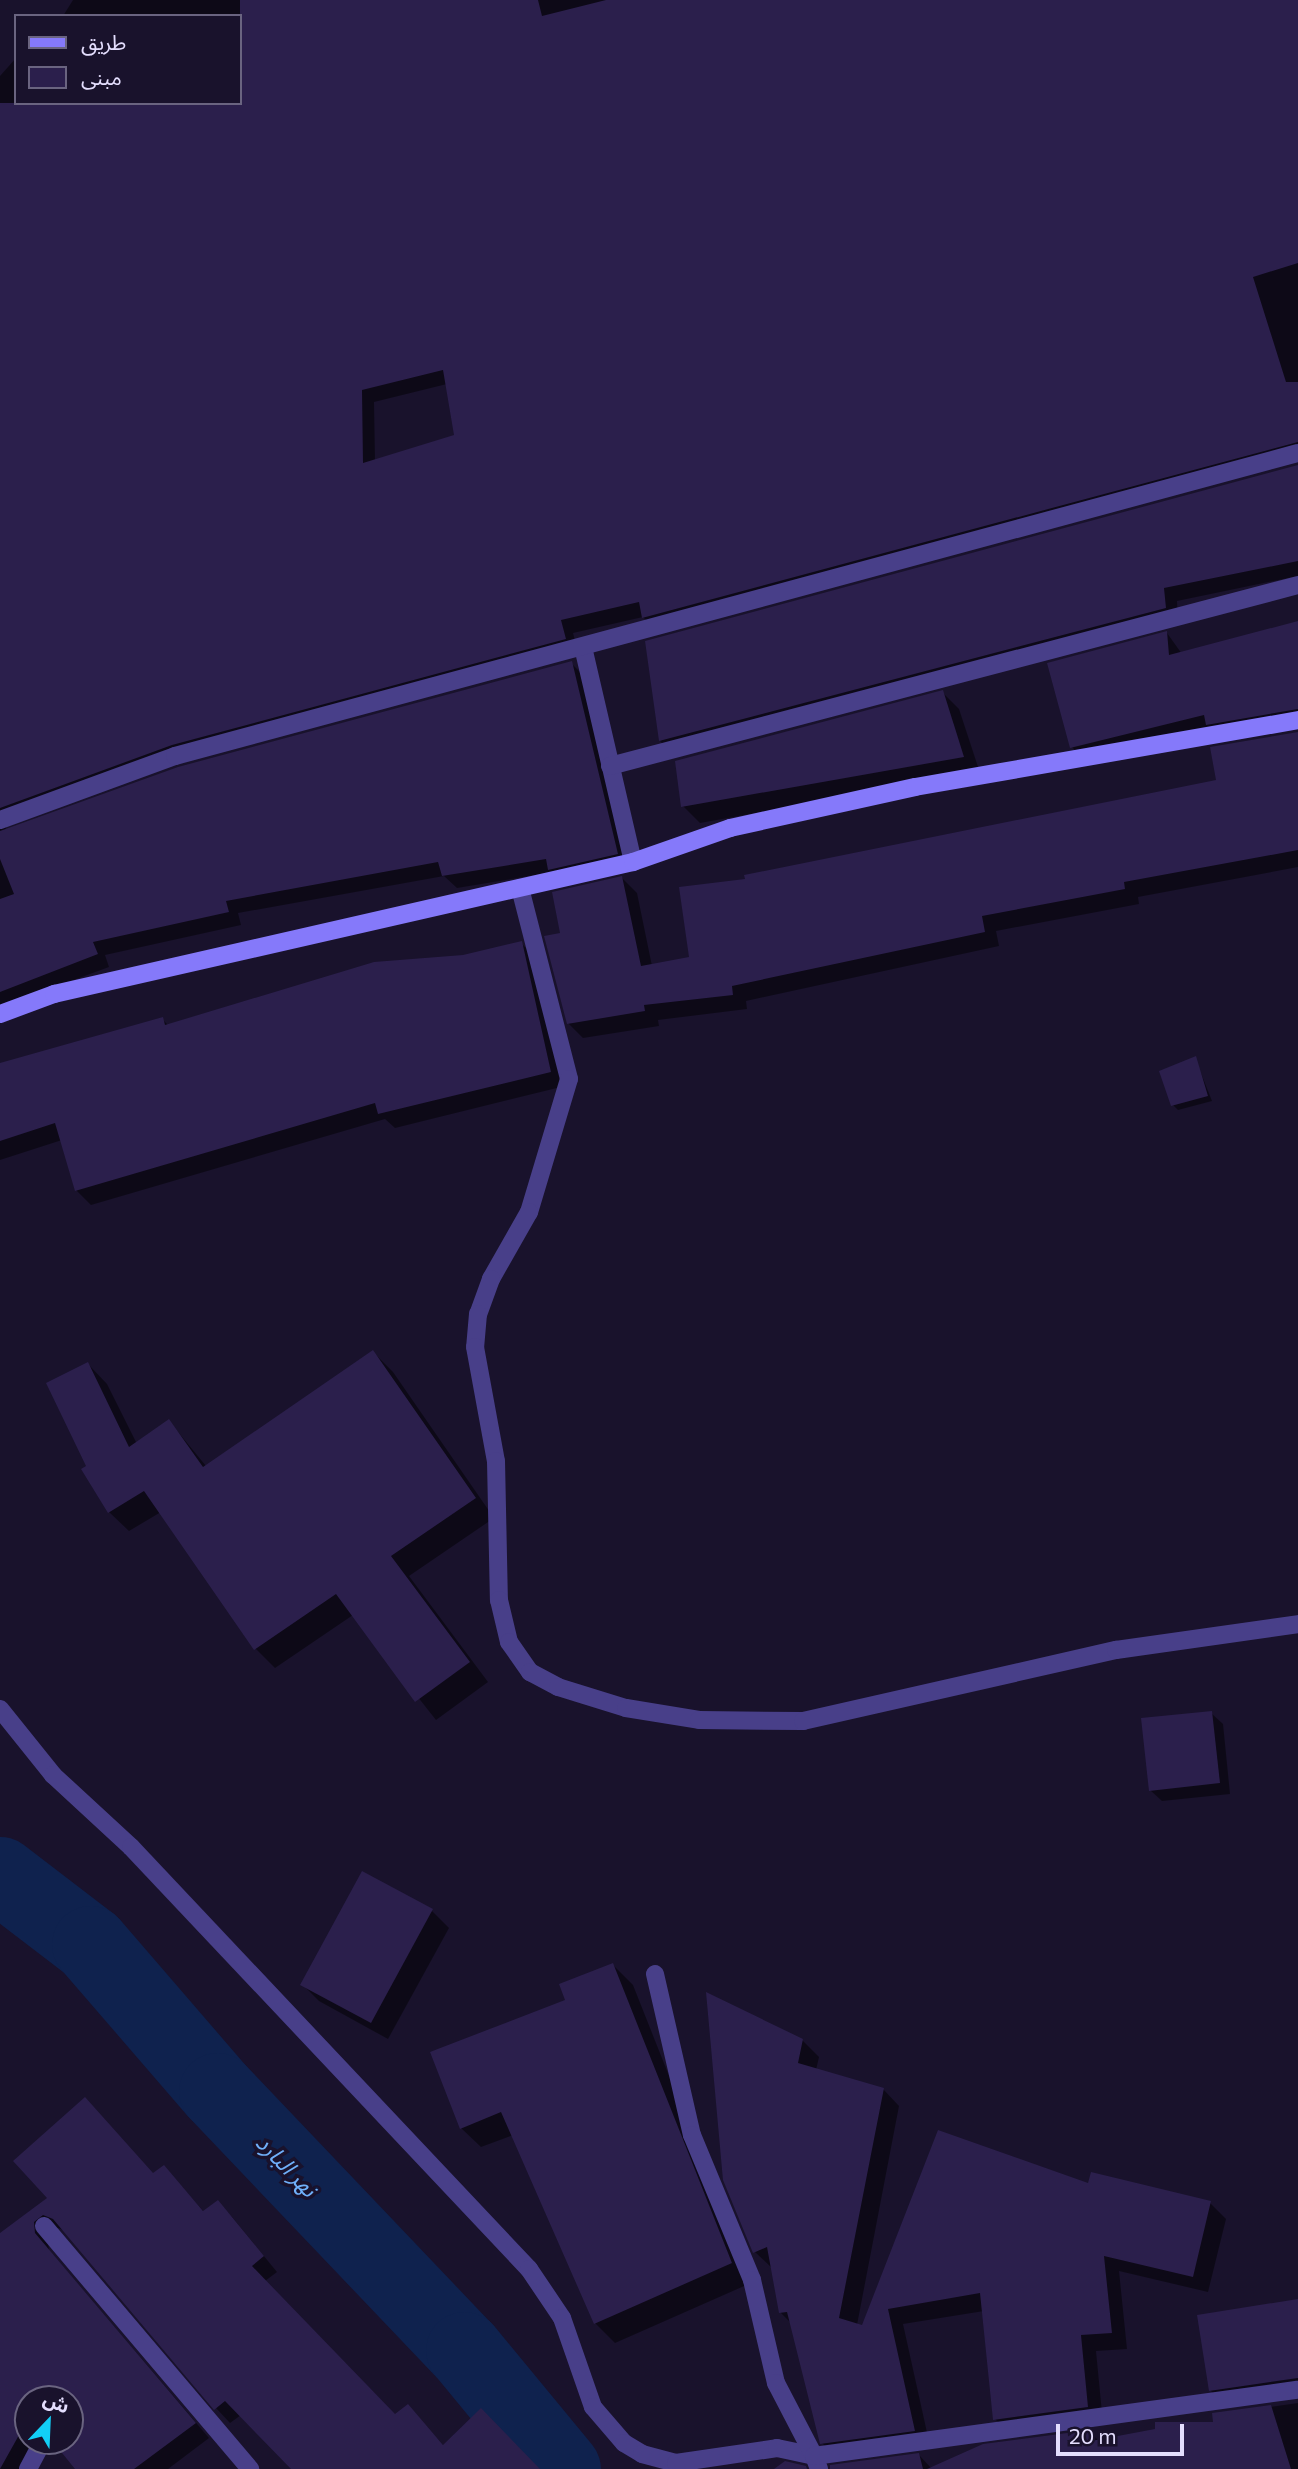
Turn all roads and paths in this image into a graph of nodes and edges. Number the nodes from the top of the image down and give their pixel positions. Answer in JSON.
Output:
{"nodes":[{"id":1,"x":1298,"y":453,"type":"edge"},
{"id":2,"x":1298,"y":585,"type":"edge"},
{"id":3,"x":583,"y":647,"type":"junction"},
{"id":4,"x":1298,"y":720,"type":"edge"},
{"id":5,"x":610,"y":766,"type":"junction"},
{"id":6,"x":0,"y":820,"type":"edge"},
{"id":7,"x":633,"y":862,"type":"junction"},
{"id":8,"x":520,"y":888,"type":"junction"},
{"id":9,"x":0,"y":1014,"type":"edge"},
{"id":10,"x":1298,"y":1624,"type":"edge"},
{"id":11,"x":0,"y":1709,"type":"edge"},
{"id":12,"x":655,"y":1974,"type":"dead end"},
{"id":13,"x":44,"y":2226,"type":"dead end"},
{"id":14,"x":1298,"y":2390,"type":"edge"},
{"id":15,"x":816,"y":2462,"type":"edge"},
{"id":16,"x":250,"y":2469,"type":"edge"}],
"edges":[{"from":1,"to":3,"type":"street"},
{"from":2,"to":5,"type":"street"},
{"from":3,"to":5,"type":"street"},
{"from":3,"to":6,"type":"street"},
{"from":4,"to":7,"type":"main road"},
{"from":5,"to":7,"type":"street"},
{"from":7,"to":8,"type":"main road"},
{"from":8,"to":9,"type":"main road"},
{"from":8,"to":10,"type":"street"},
{"from":11,"to":15,"type":"street"},
{"from":12,"to":15,"type":"street"},
{"from":13,"to":16,"type":"street"},
{"from":14,"to":15,"type":"street"}]}
